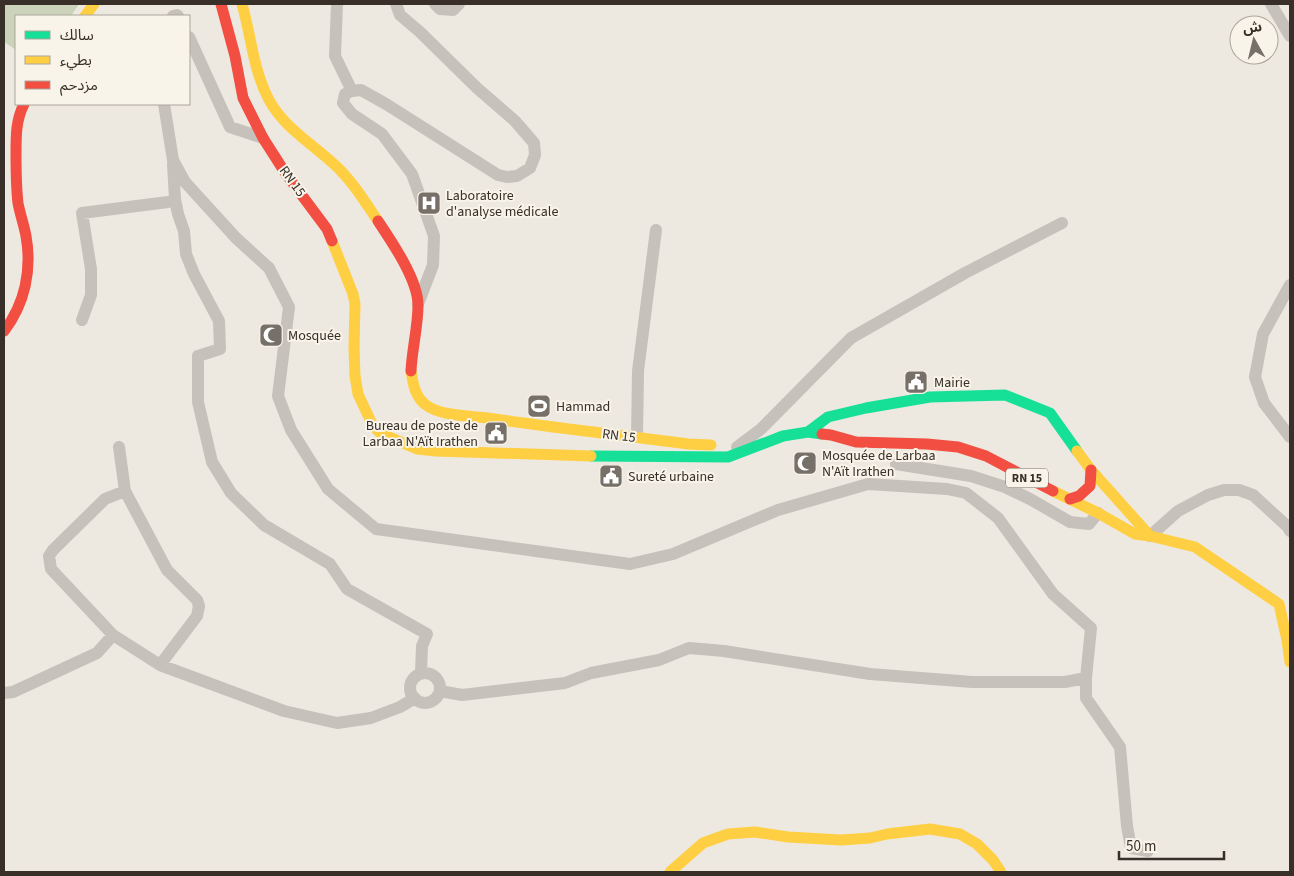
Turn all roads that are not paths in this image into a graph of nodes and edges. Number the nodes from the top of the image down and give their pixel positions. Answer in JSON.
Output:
{"nodes":[{"id":1,"x":94,"y":4,"type":"edge"},
{"id":2,"x":221,"y":4,"type":"edge"},
{"id":3,"x":242,"y":4,"type":"edge"},
{"id":4,"x":338,"y":4,"type":"edge"},
{"id":5,"x":396,"y":4,"type":"edge"},
{"id":6,"x":436,"y":4,"type":"edge"},
{"id":7,"x":459,"y":4,"type":"edge"},
{"id":8,"x":1272,"y":4,"type":"edge"},
{"id":9,"x":86,"y":15,"type":"edge"},
{"id":10,"x":1290,"y":36,"type":"edge"},
{"id":11,"x":190,"y":39,"type":"edge"},
{"id":12,"x":352,"y":91,"type":"junction"},
{"id":13,"x":24,"y":105,"type":"edge"},
{"id":14,"x":164,"y":105,"type":"edge"},
{"id":15,"x":262,"y":138,"type":"junction"},
{"id":16,"x":173,"y":160,"type":"junction"},
{"id":17,"x":175,"y":199,"type":"junction"},
{"id":18,"x":1062,"y":223,"type":"dead end"},
{"id":19,"x":656,"y":230,"type":"dead end"},
{"id":20,"x":1290,"y":285,"type":"edge"},
{"id":21,"x":418,"y":304,"type":"junction"},
{"id":22,"x":82,"y":320,"type":"dead end"},
{"id":23,"x":4,"y":330,"type":"edge"},
{"id":24,"x":808,"y":432,"type":"junction"},
{"id":25,"x":637,"y":437,"type":"junction"},
{"id":26,"x":1290,"y":437,"type":"edge"},
{"id":27,"x":757,"y":445,"type":"junction"},
{"id":28,"x":119,"y":447,"type":"dead end"},
{"id":29,"x":737,"y":447,"type":"junction"},
{"id":30,"x":896,"y":464,"type":"dead end"},
{"id":31,"x":1091,"y":470,"type":"junction"},
{"id":32,"x":971,"y":476,"type":"junction"},
{"id":33,"x":125,"y":491,"type":"junction"},
{"id":34,"x":966,"y":493,"type":"junction"},
{"id":35,"x":1070,"y":499,"type":"junction"},
{"id":36,"x":1098,"y":513,"type":"junction"},
{"id":37,"x":1290,"y":531,"type":"edge"},
{"id":38,"x":1150,"y":536,"type":"junction"},
{"id":39,"x":113,"y":635,"type":"junction"},
{"id":40,"x":1290,"y":662,"type":"edge"},
{"id":41,"x":160,"y":665,"type":"junction"},
{"id":42,"x":421,"y":673,"type":"junction"},
{"id":43,"x":1086,"y":678,"type":"junction"},
{"id":44,"x":440,"y":691,"type":"junction"},
{"id":45,"x":4,"y":693,"type":"edge"},
{"id":46,"x":415,"y":698,"type":"junction"},
{"id":47,"x":1148,"y":851,"type":"dead end"},
{"id":48,"x":670,"y":872,"type":"edge"},
{"id":49,"x":1002,"y":872,"type":"edge"}],
"edges":[{"from":1,"to":9,"type":"main road"},
{"from":2,"to":15,"type":"main road","name":"RN 15"},
{"from":3,"to":21,"type":"main road","name":"RN 15"},
{"from":4,"to":12,"type":"street"},
{"from":5,"to":12,"type":"street"},
{"from":6,"to":7,"type":"street"},
{"from":8,"to":10,"type":"street"},
{"from":11,"to":15,"type":"street"},
{"from":12,"to":21,"type":"street"},
{"from":13,"to":23,"type":"main road"},
{"from":14,"to":16,"type":"street"},
{"from":15,"to":27,"type":"main road","name":"RN 15"},
{"from":16,"to":17,"type":"street"},
{"from":16,"to":34,"type":"street"},
{"from":17,"to":22,"type":"street"},
{"from":17,"to":42,"type":"street"},
{"from":18,"to":29,"type":"street"},
{"from":19,"to":25,"type":"street"},
{"from":20,"to":26,"type":"street"},
{"from":21,"to":25,"type":"main road","name":"RN 15"},
{"from":24,"to":27,"type":"main road","number":"RN 15"},
{"from":24,"to":31,"type":"main road","number":"RN 15"},
{"from":24,"to":35,"type":"main road","number":"RN 15"},
{"from":25,"to":29,"type":"main road","name":"RN 15"},
{"from":27,"to":29,"type":"main road","name":"RN 15"},
{"from":28,"to":33,"type":"street"},
{"from":30,"to":32,"type":"street"},
{"from":31,"to":35,"type":"main road"},
{"from":31,"to":38,"type":"main road","number":"RN 15"},
{"from":32,"to":34,"type":"street"},
{"from":32,"to":36,"type":"street"},
{"from":33,"to":39,"type":"street"},
{"from":33,"to":41,"type":"street"},
{"from":34,"to":43,"type":"street"},
{"from":35,"to":36,"type":"main road","number":"RN 15"},
{"from":36,"to":38,"type":"main road","number":"RN 15"},
{"from":37,"to":38,"type":"street"},
{"from":38,"to":40,"type":"main road","number":"RN 15"},
{"from":39,"to":41,"type":"street"},
{"from":39,"to":45,"type":"street"},
{"from":41,"to":46,"type":"street"},
{"from":42,"to":44,"type":"street"},
{"from":42,"to":46,"type":"street"},
{"from":43,"to":44,"type":"street"},
{"from":43,"to":47,"type":"street"},
{"from":44,"to":46,"type":"street"},
{"from":48,"to":49,"type":"main road"}]}
